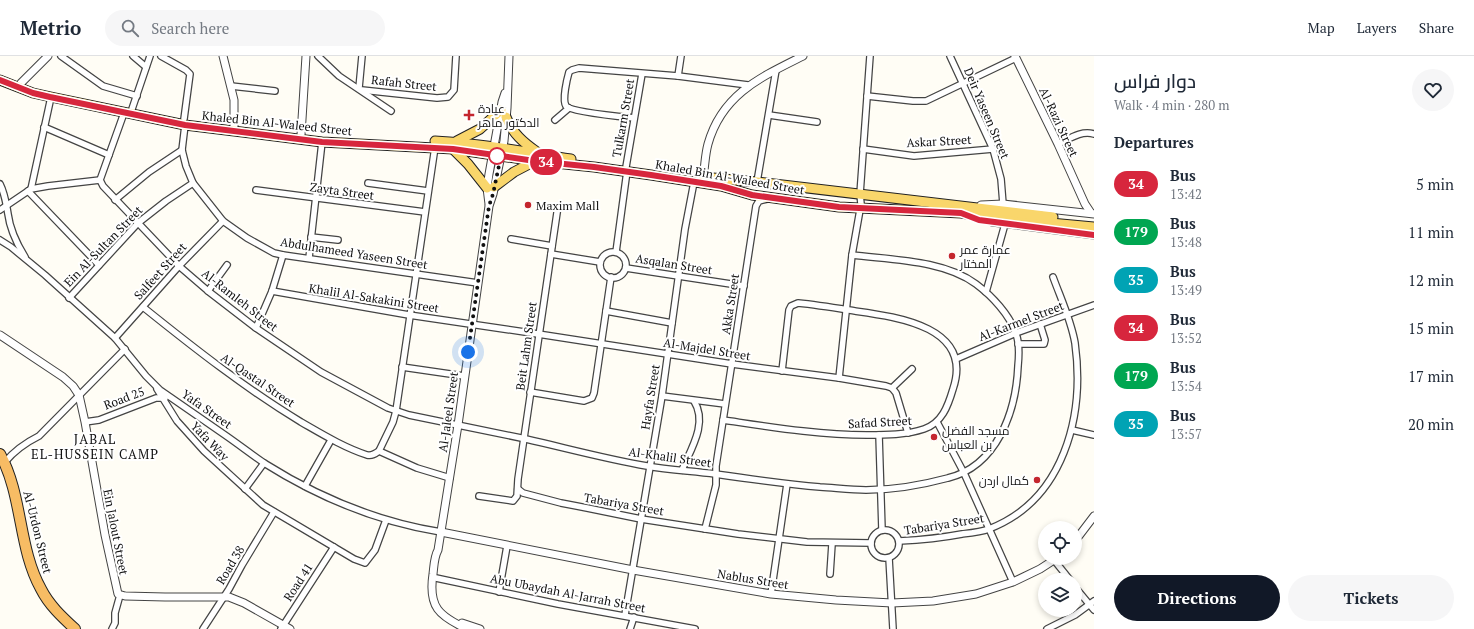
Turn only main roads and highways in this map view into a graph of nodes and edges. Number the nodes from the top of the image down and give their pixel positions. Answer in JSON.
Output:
{"nodes":[{"id":1,"x":0,"y":75,"type":"edge"},
{"id":2,"x":0,"y":80,"type":"edge"},
{"id":3,"x":128,"y":111,"type":"junction"},
{"id":4,"x":185,"y":122,"type":"junction"},
{"id":5,"x":454,"y":145,"type":"junction"},
{"id":6,"x":536,"y":157,"type":"junction"},
{"id":7,"x":627,"y":169,"type":"junction"},
{"id":8,"x":757,"y":182,"type":"junction"},
{"id":9,"x":752,"y":195,"type":"junction"},
{"id":10,"x":870,"y":195,"type":"junction"},
{"id":11,"x":870,"y":208,"type":"junction"},
{"id":12,"x":961,"y":210,"type":"junction"},
{"id":13,"x":987,"y":213,"type":"junction"},
{"id":14,"x":1093,"y":216,"type":"edge"},
{"id":15,"x":1094,"y":227,"type":"edge"},
{"id":16,"x":2,"y":459,"type":"edge"},
{"id":17,"x":68,"y":629,"type":"edge"},
{"id":18,"x":74,"y":629,"type":"edge"}],
"edges":[{"from":1,"to":3,"type":"main road","name":"Khaled Bin Al-Waleed Street"},
{"from":2,"to":3,"type":"main road","name":"Khaled Bin Al-Waleed Street"},
{"from":3,"to":4,"type":"main road","name":"Khaled Bin Al-Waleed Street"},
{"from":4,"to":5,"type":"main road","name":"Khaled Bin Al-Waleed Street"},
{"from":4,"to":5,"type":"main road","name":"Khaled Bin Al-Waleed Street"},
{"from":5,"to":6,"type":"main road","name":"Khaled Bin Al-Waleed Street"},
{"from":5,"to":6,"type":"main road"},
{"from":5,"to":6,"type":"main road"},
{"from":6,"to":7,"type":"main road","name":"Khaled Bin Al-Waleed Street"},
{"from":7,"to":8,"type":"main road","name":"Khaled Bin Al-Waleed Street"},
{"from":7,"to":9,"type":"main road","name":"Khaled Bin Al-Waleed Street"},
{"from":8,"to":9,"type":"main road"},
{"from":8,"to":10,"type":"main road","name":"Khaled Bin Al-Waleed Street"},
{"from":9,"to":11,"type":"main road","name":"Khaled Bin Al-Waleed Street"},
{"from":10,"to":11,"type":"main road"},
{"from":10,"to":12,"type":"main road","name":"Khaled Bin Al-Waleed Street"},
{"from":11,"to":12,"type":"main road","name":"Khaled Bin Al-Waleed Street"},
{"from":12,"to":13,"type":"main road","name":"Khaled Bin Al-Waleed Street"},
{"from":13,"to":14,"type":"main road","name":"Khaled Bin Al-Waleed Street"},
{"from":13,"to":15,"type":"main road","name":"Khaled Bin Al-Waleed Street"},
{"from":16,"to":17,"type":"highway","name":"Al-Urdon Street"},
{"from":16,"to":18,"type":"highway","name":"Al-Urdon Street"}]}
